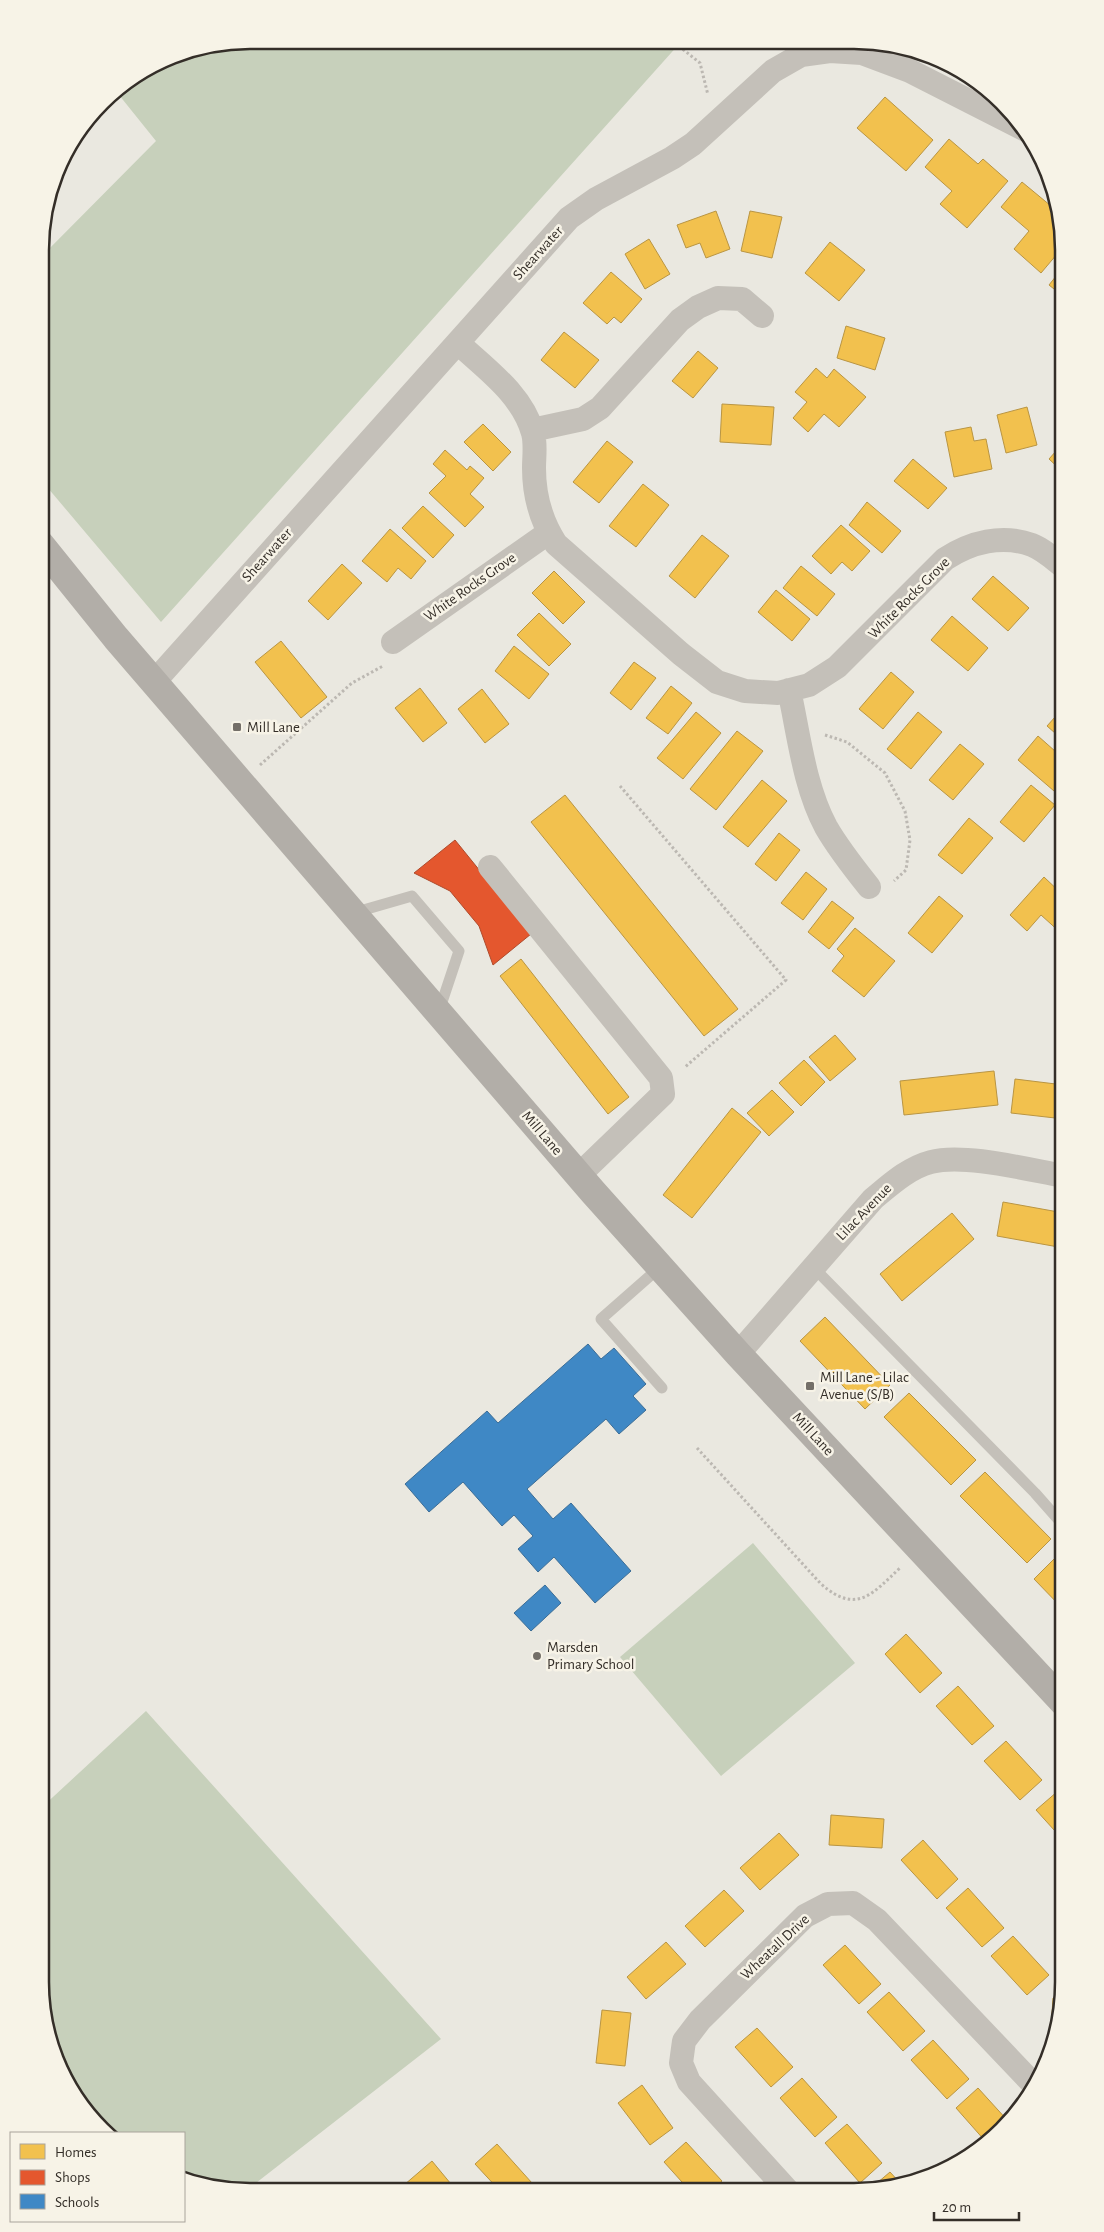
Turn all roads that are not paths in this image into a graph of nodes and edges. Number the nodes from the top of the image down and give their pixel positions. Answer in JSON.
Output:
{"nodes":[{"id":1,"x":1008,"y":121,"type":"edge"},
{"id":2,"x":762,"y":316,"type":"dead end"},
{"id":3,"x":458,"y":343,"type":"junction"},
{"id":4,"x":532,"y":430,"type":"junction"},
{"id":5,"x":548,"y":532,"type":"junction"},
{"id":6,"x":49,"y":554,"type":"edge"},
{"id":7,"x":1055,"y":561,"type":"edge"},
{"id":8,"x":392,"y":642,"type":"road end"},
{"id":9,"x":154,"y":682,"type":"junction"},
{"id":10,"x":789,"y":690,"type":"junction"},
{"id":11,"x":490,"y":867,"type":"dead end"},
{"id":12,"x":869,"y":886,"type":"road end"},
{"id":13,"x":353,"y":913,"type":"junction"},
{"id":14,"x":438,"y":1012,"type":"junction"},
{"id":15,"x":1055,"y":1174,"type":"edge"},
{"id":16,"x":579,"y":1175,"type":"junction"},
{"id":17,"x":660,"y":1267,"type":"junction"},
{"id":18,"x":814,"y":1267,"type":"junction"},
{"id":19,"x":738,"y":1354,"type":"junction"},
{"id":20,"x":662,"y":1388,"type":"dead end"},
{"id":21,"x":1055,"y":1516,"type":"edge"},
{"id":22,"x":1055,"y":1693,"type":"edge"},
{"id":23,"x":1029,"y":2081,"type":"edge"},
{"id":24,"x":781,"y":2183,"type":"edge"}],
"edges":[{"from":1,"to":3,"type":"street","name":"Shearwater"},
{"from":2,"to":4,"type":"street"},
{"from":3,"to":4,"type":"street","name":"White Rocks Grove"},
{"from":3,"to":9,"type":"street","name":"Shearwater"},
{"from":4,"to":5,"type":"street","name":"White Rocks Grove"},
{"from":5,"to":8,"type":"street","name":"White Rocks Grove"},
{"from":5,"to":10,"type":"street","name":"White Rocks Grove"},
{"from":6,"to":9,"type":"main road","name":"Mill Lane"},
{"from":7,"to":10,"type":"street","name":"White Rocks Grove"},
{"from":9,"to":13,"type":"main road","name":"Mill Lane"},
{"from":10,"to":12,"type":"street"},
{"from":11,"to":16,"type":"street"},
{"from":13,"to":14,"type":"main road","name":"Mill Lane"},
{"from":13,"to":14,"type":"lane"},
{"from":14,"to":16,"type":"main road","name":"Mill Lane"},
{"from":15,"to":18,"type":"street","name":"Lilac Avenue"},
{"from":16,"to":17,"type":"main road","name":"Mill Lane"},
{"from":17,"to":19,"type":"main road","name":"Mill Lane"},
{"from":17,"to":20,"type":"lane"},
{"from":18,"to":19,"type":"street","name":"Lilac Avenue"},
{"from":18,"to":21,"type":"lane"},
{"from":19,"to":22,"type":"main road","name":"Mill Lane"},
{"from":23,"to":24,"type":"street","name":"Wheatall Drive"}]}
